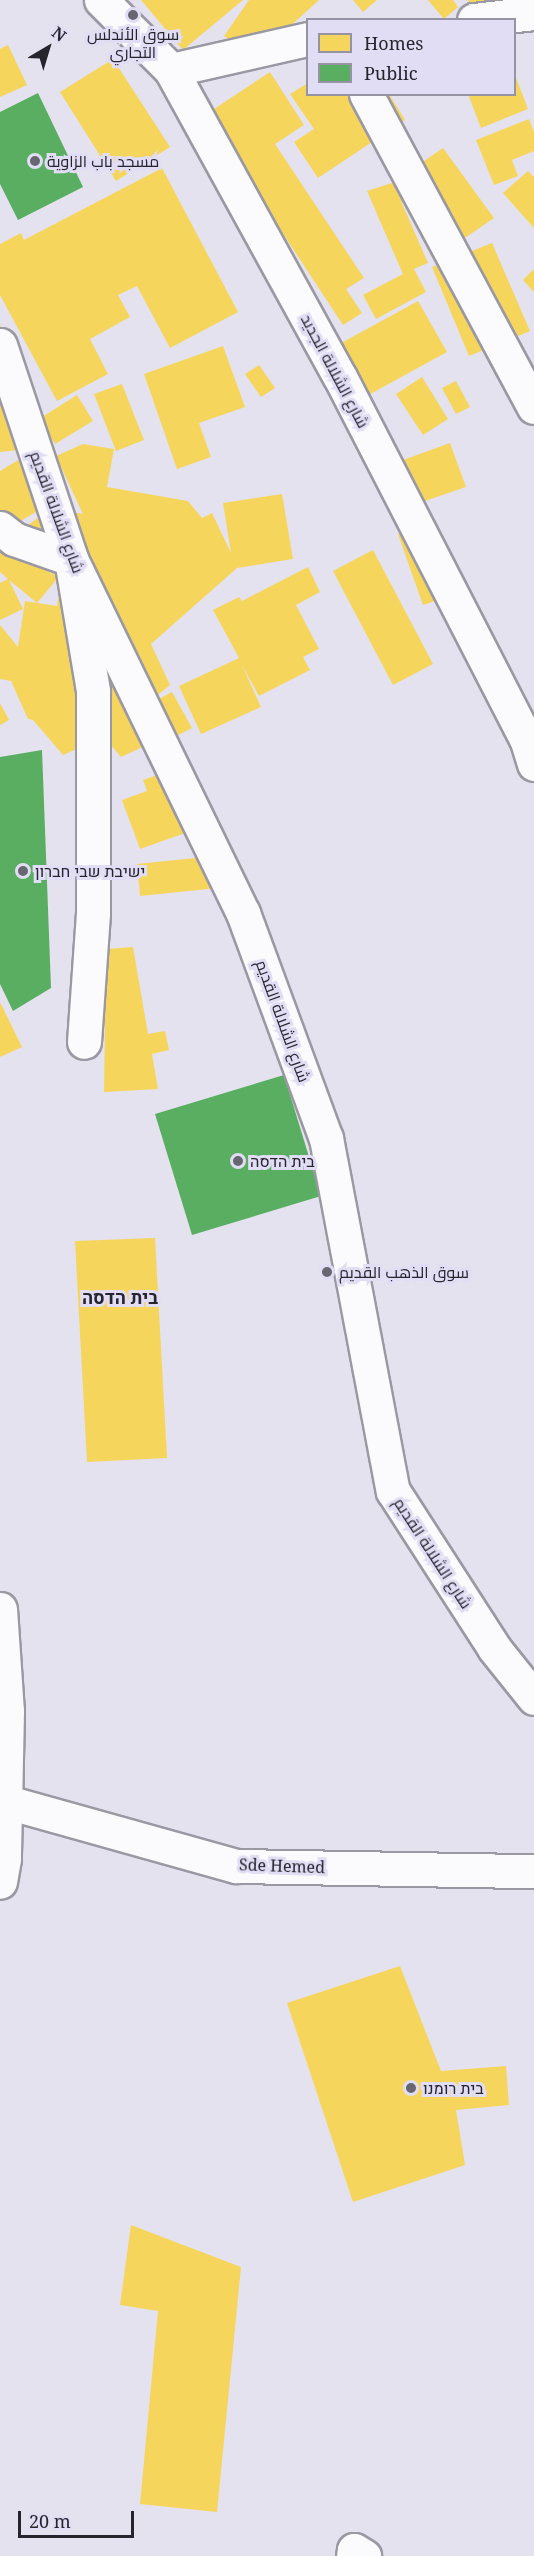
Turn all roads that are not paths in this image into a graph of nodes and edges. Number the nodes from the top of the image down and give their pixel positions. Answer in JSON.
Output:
{"nodes":[{"id":1,"x":102,"y":0,"type":"edge"},
{"id":2,"x":534,"y":13,"type":"edge"},
{"id":3,"x":491,"y":18,"type":"edge"},
{"id":4,"x":306,"y":39,"type":"edge"},
{"id":5,"x":171,"y":70,"type":"junction"},
{"id":6,"x":367,"y":96,"type":"edge"},
{"id":7,"x":0,"y":345,"type":"edge"},
{"id":8,"x":534,"y":407,"type":"edge"},
{"id":9,"x":0,"y":528,"type":"edge"},
{"id":10,"x":71,"y":559,"type":"junction"},
{"id":11,"x":534,"y":764,"type":"edge"},
{"id":12,"x":84,"y":1042,"type":"dead end"},
{"id":13,"x":0,"y":1609,"type":"edge"},
{"id":14,"x":534,"y":1698,"type":"edge"},
{"id":15,"x":3,"y":1801,"type":"junction"},
{"id":16,"x":534,"y":1871,"type":"edge"},
{"id":17,"x":0,"y":1882,"type":"edge"},
{"id":18,"x":353,"y":2556,"type":"edge"},
{"id":19,"x":364,"y":2556,"type":"edge"}],
"edges":[{"from":1,"to":5,"type":"street","name":"شارع الشلالة الجديد"},
{"from":2,"to":3,"type":"street"},
{"from":4,"to":5,"type":"street"},
{"from":5,"to":11,"type":"street","name":"شارع الشلالة الجديد"},
{"from":6,"to":8,"type":"street"},
{"from":7,"to":10,"type":"street","name":"شارع الشلالة القديم"},
{"from":9,"to":10,"type":"street"},
{"from":10,"to":12,"type":"street"},
{"from":10,"to":14,"type":"street","name":"شارع الشلالة القديم"},
{"from":13,"to":15,"type":"street"},
{"from":15,"to":16,"type":"street","name":"Sde Hemed"},
{"from":15,"to":17,"type":"street"},
{"from":18,"to":19,"type":"street"}]}
